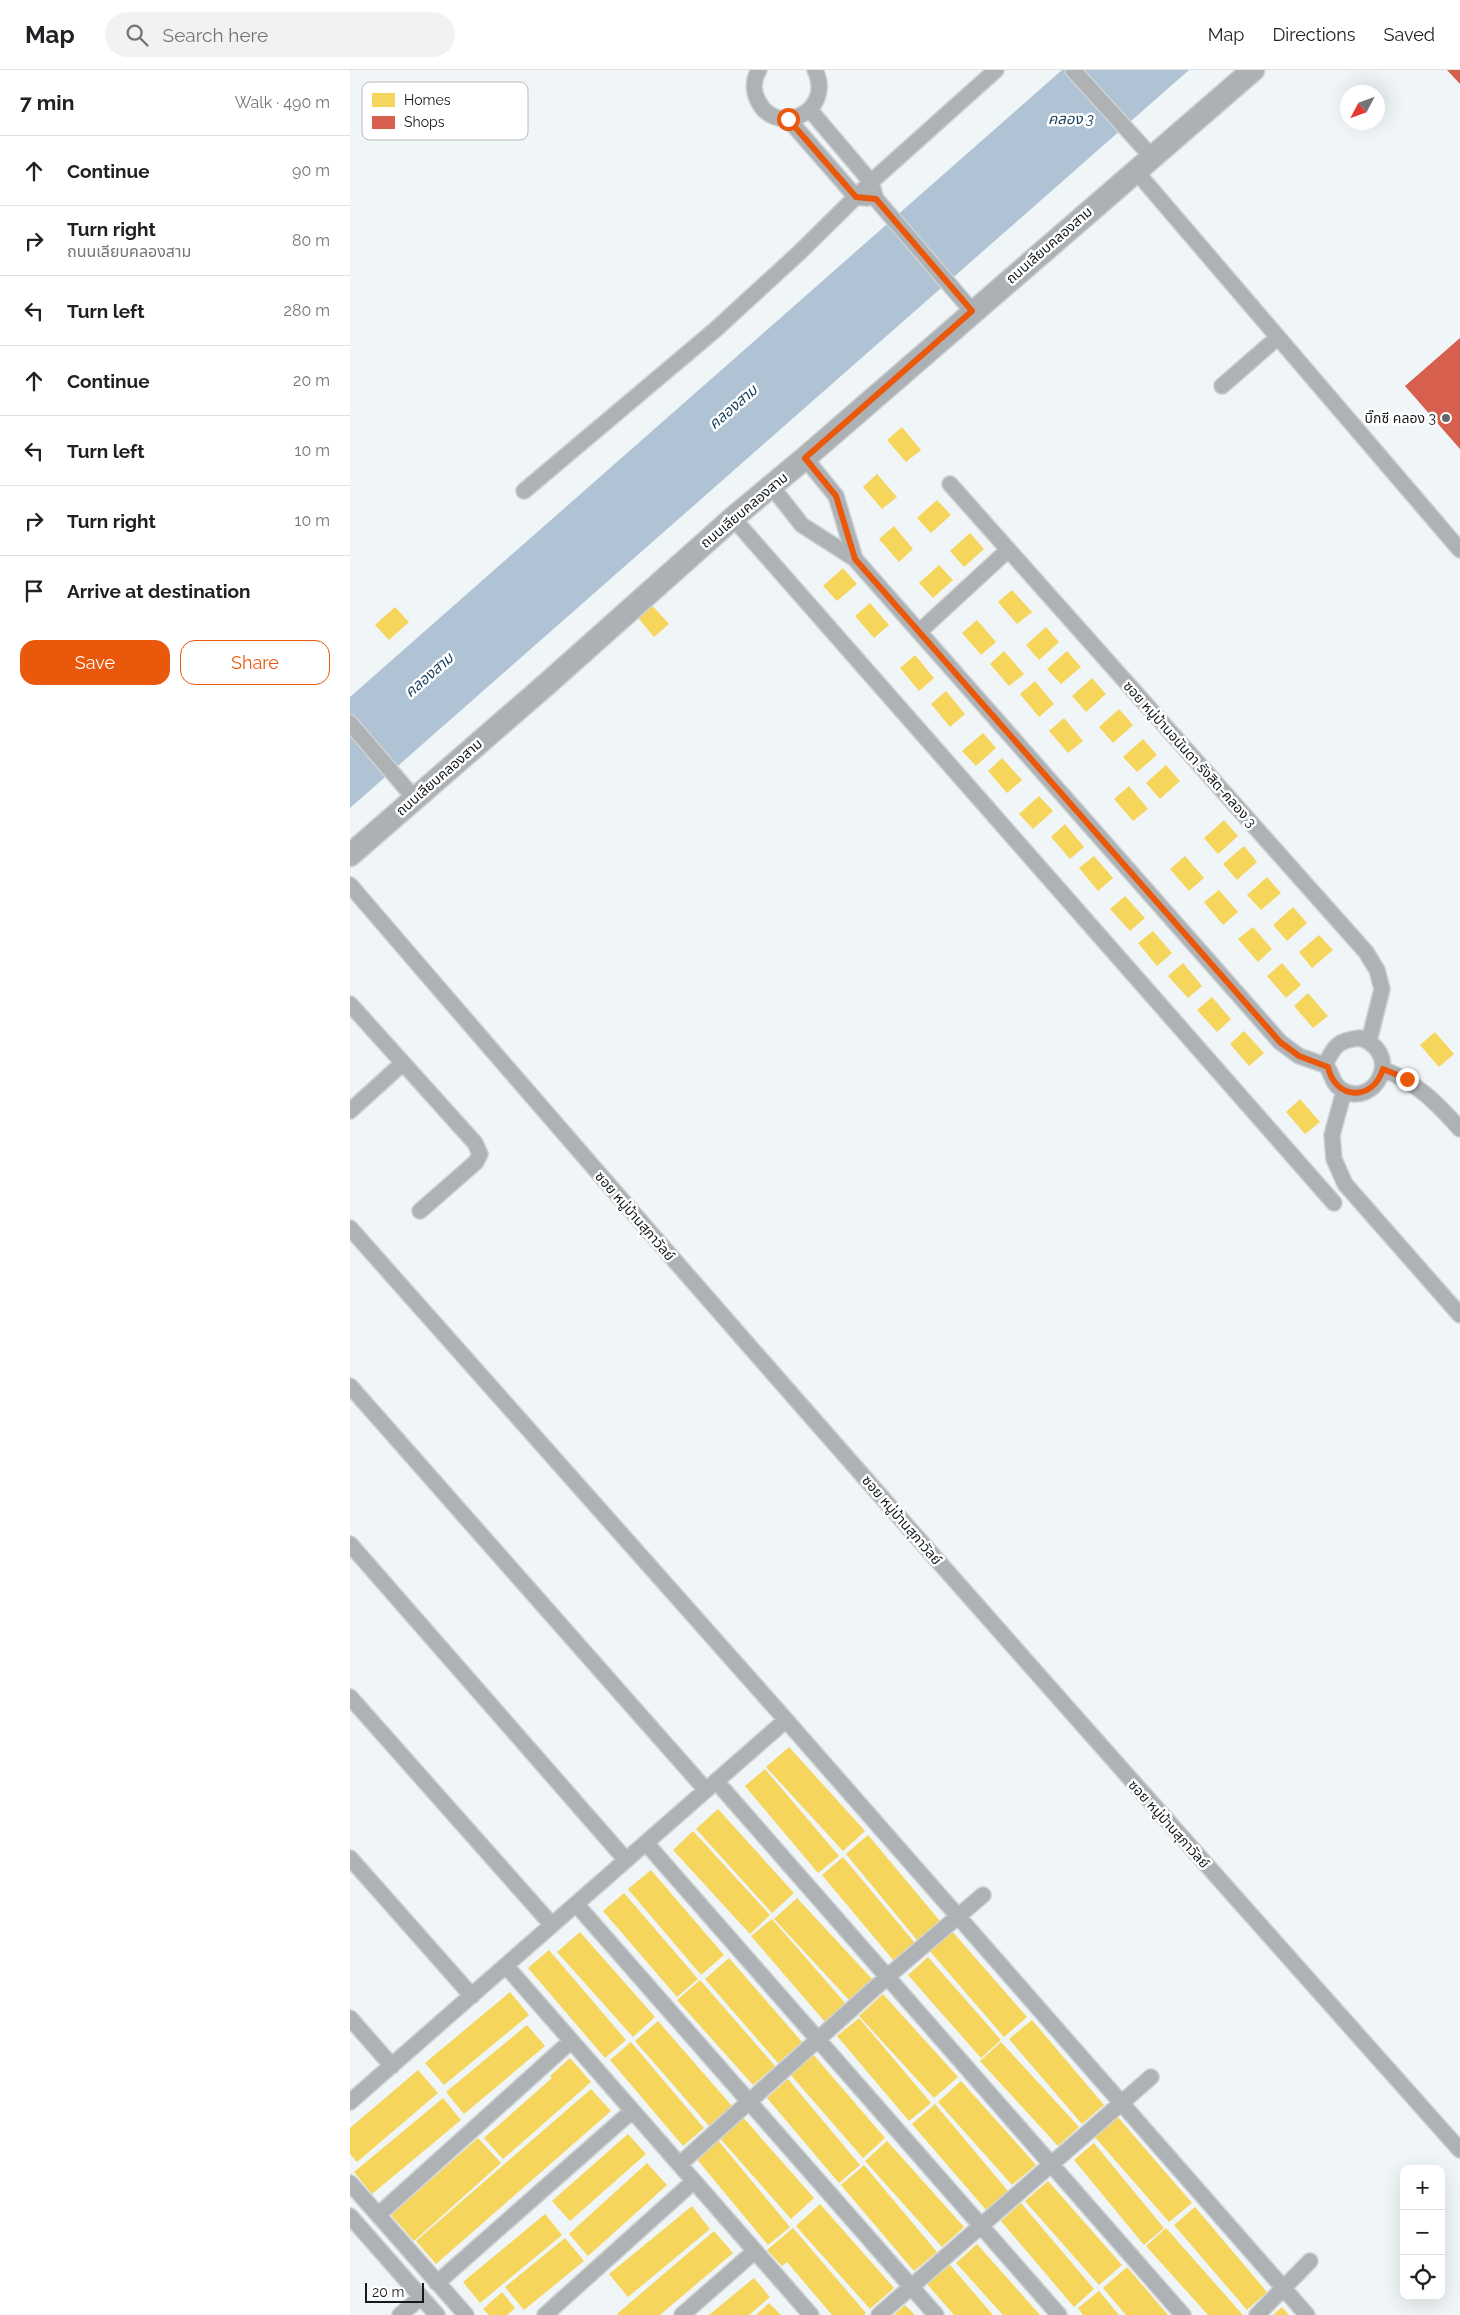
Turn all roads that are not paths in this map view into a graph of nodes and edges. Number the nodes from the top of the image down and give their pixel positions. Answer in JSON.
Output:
{"nodes":[{"id":1,"x":759,"y":70,"type":"edge"},
{"id":2,"x":814,"y":70,"type":"edge"},
{"id":3,"x":996,"y":70,"type":"edge"},
{"id":4,"x":1073,"y":70,"type":"edge"},
{"id":5,"x":1253,"y":70,"type":"edge"},
{"id":6,"x":810,"y":110,"type":"junction"},
{"id":7,"x":788,"y":119,"type":"junction"},
{"id":8,"x":1143,"y":163,"type":"junction"},
{"id":9,"x":871,"y":182,"type":"junction"},
{"id":10,"x":856,"y":197,"type":"junction"},
{"id":11,"x":879,"y":202,"type":"junction"},
{"id":12,"x":972,"y":311,"type":"junction"},
{"id":13,"x":1277,"y":338,"type":"junction"},
{"id":14,"x":1222,"y":386,"type":"dead end"},
{"id":15,"x":805,"y":458,"type":"junction"},
{"id":16,"x":950,"y":484,"type":"dead end"},
{"id":17,"x":772,"y":487,"type":"junction"},
{"id":18,"x":524,"y":490,"type":"dead end"},
{"id":19,"x":733,"y":518,"type":"junction"},
{"id":20,"x":1008,"y":550,"type":"junction"},
{"id":21,"x":1460,"y":550,"type":"edge"},
{"id":22,"x":855,"y":559,"type":"junction"},
{"id":23,"x":919,"y":632,"type":"junction"},
{"id":24,"x":350,"y":723,"type":"edge"},
{"id":25,"x":414,"y":799,"type":"junction"},
{"id":26,"x":350,"y":855,"type":"edge"},
{"id":27,"x":350,"y":885,"type":"edge"},
{"id":28,"x":350,"y":1004,"type":"edge"},
{"id":29,"x":1369,"y":1041,"type":"junction"},
{"id":30,"x":403,"y":1063,"type":"junction"},
{"id":31,"x":1325,"y":1065,"type":"junction"},
{"id":32,"x":1383,"y":1069,"type":"junction"},
{"id":33,"x":1344,"y":1091,"type":"junction"},
{"id":34,"x":350,"y":1112,"type":"edge"},
{"id":35,"x":1460,"y":1129,"type":"edge"},
{"id":36,"x":1334,"y":1203,"type":"dead end"},
{"id":37,"x":420,"y":1211,"type":"dead end"},
{"id":38,"x":350,"y":1228,"type":"edge"},
{"id":39,"x":1460,"y":1315,"type":"edge"},
{"id":40,"x":350,"y":1386,"type":"edge"},
{"id":41,"x":350,"y":1544,"type":"edge"},
{"id":42,"x":350,"y":1696,"type":"edge"},
{"id":43,"x":786,"y":1720,"type":"junction"},
{"id":44,"x":711,"y":1786,"type":"junction"},
{"id":45,"x":646,"y":1843,"type":"junction"},
{"id":46,"x":350,"y":1858,"type":"edge"},
{"id":47,"x":626,"y":1860,"type":"junction"},
{"id":48,"x":984,"y":1895,"type":"dead end"},
{"id":49,"x":576,"y":1904,"type":"junction"},
{"id":50,"x":958,"y":1917,"type":"junction"},
{"id":51,"x":552,"y":1925,"type":"junction"},
{"id":52,"x":506,"y":1966,"type":"junction"},
{"id":53,"x":887,"y":1977,"type":"junction"},
{"id":54,"x":472,"y":1996,"type":"junction"},
{"id":55,"x":350,"y":2018,"type":"edge"},
{"id":56,"x":818,"y":2039,"type":"junction"},
{"id":57,"x":572,"y":2041,"type":"junction"},
{"id":58,"x":392,"y":2066,"type":"junction"},
{"id":59,"x":1150,"y":2077,"type":"dead end"},
{"id":60,"x":748,"y":2101,"type":"junction"},
{"id":61,"x":350,"y":2102,"type":"edge"},
{"id":62,"x":1122,"y":2103,"type":"junction"},
{"id":63,"x":632,"y":2111,"type":"junction"},
{"id":64,"x":1460,"y":2150,"type":"edge"},
{"id":65,"x":680,"y":2164,"type":"junction"},
{"id":66,"x":1051,"y":2164,"type":"junction"},
{"id":67,"x":694,"y":2181,"type":"junction"},
{"id":68,"x":350,"y":2184,"type":"edge"},
{"id":69,"x":378,"y":2215,"type":"junction"},
{"id":70,"x":353,"y":2225,"type":"edge"},
{"id":71,"x":981,"y":2226,"type":"junction"},
{"id":72,"x":755,"y":2251,"type":"junction"},
{"id":73,"x":1310,"y":2262,"type":"dead end"},
{"id":74,"x":437,"y":2283,"type":"junction"},
{"id":75,"x":911,"y":2287,"type":"junction"},
{"id":76,"x":1285,"y":2289,"type":"junction"},
{"id":77,"x":421,"y":2296,"type":"junction"},
{"id":78,"x":400,"y":2315,"type":"edge"},
{"id":79,"x":437,"y":2315,"type":"edge"},
{"id":80,"x":466,"y":2315,"type":"edge"},
{"id":81,"x":545,"y":2315,"type":"edge"},
{"id":82,"x":682,"y":2315,"type":"edge"},
{"id":83,"x":811,"y":2315,"type":"edge"},
{"id":84,"x":879,"y":2315,"type":"edge"},
{"id":85,"x":936,"y":2315,"type":"edge"},
{"id":86,"x":1059,"y":2315,"type":"edge"},
{"id":87,"x":1183,"y":2315,"type":"edge"},
{"id":88,"x":1257,"y":2315,"type":"edge"},
{"id":89,"x":1307,"y":2315,"type":"edge"}],
"edges":[{"from":1,"to":7,"type":"street"},
{"from":2,"to":6,"type":"street"},
{"from":3,"to":9,"type":"street"},
{"from":4,"to":8,"type":"street"},
{"from":5,"to":8,"type":"main road","name":"ถนนเลียบคลองสาม"},
{"from":6,"to":7,"type":"street"},
{"from":6,"to":9,"type":"street"},
{"from":7,"to":10,"type":"street"},
{"from":8,"to":12,"type":"main road","name":"ถนนเลียบคลองสาม"},
{"from":8,"to":13,"type":"street"},
{"from":9,"to":10,"type":"street"},
{"from":9,"to":11,"type":"street"},
{"from":10,"to":11,"type":"street"},
{"from":10,"to":18,"type":"street"},
{"from":11,"to":12,"type":"street"},
{"from":12,"to":15,"type":"main road","name":"ถนนเลียบคลองสาม"},
{"from":13,"to":14,"type":"street"},
{"from":13,"to":21,"type":"street"},
{"from":15,"to":17,"type":"main road","name":"ถนนเลียบคลองสาม"},
{"from":15,"to":22,"type":"street"},
{"from":16,"to":20,"type":"street","name":"ซอย หมู่บ้านอนันดา รังสิต-คลอง 3"},
{"from":17,"to":19,"type":"main road","name":"ถนนเลียบคลองสาม"},
{"from":17,"to":22,"type":"street"},
{"from":19,"to":25,"type":"main road","name":"ถนนเลียบคลองสาม"},
{"from":19,"to":36,"type":"street"},
{"from":20,"to":23,"type":"street"},
{"from":20,"to":29,"type":"street","name":"ซอย หมู่บ้านอนันดา รังสิต-คลอง 3"},
{"from":22,"to":23,"type":"street"},
{"from":23,"to":31,"type":"street"},
{"from":24,"to":25,"type":"street"},
{"from":25,"to":26,"type":"main road","name":"ถนนเลียบคลองสาม"},
{"from":27,"to":64,"type":"street","name":"ซอย หมู่บ้านสุภาวัลย์"},
{"from":28,"to":30,"type":"street"},
{"from":29,"to":31,"type":"street"},
{"from":29,"to":32,"type":"street"},
{"from":30,"to":34,"type":"street"},
{"from":30,"to":37,"type":"street"},
{"from":31,"to":33,"type":"street"},
{"from":32,"to":33,"type":"street"},
{"from":32,"to":35,"type":"street"},
{"from":33,"to":39,"type":"street"},
{"from":38,"to":43,"type":"street"},
{"from":40,"to":44,"type":"street"},
{"from":41,"to":47,"type":"street"},
{"from":42,"to":51,"type":"street"},
{"from":43,"to":44,"type":"street"},
{"from":43,"to":50,"type":"street"},
{"from":44,"to":45,"type":"street"},
{"from":44,"to":53,"type":"street"},
{"from":45,"to":47,"type":"street"},
{"from":45,"to":56,"type":"street"},
{"from":46,"to":54,"type":"street"},
{"from":47,"to":49,"type":"street"},
{"from":48,"to":50,"type":"street"},
{"from":49,"to":51,"type":"street"},
{"from":49,"to":60,"type":"street"},
{"from":50,"to":53,"type":"street"},
{"from":50,"to":62,"type":"street"},
{"from":51,"to":52,"type":"street"},
{"from":52,"to":54,"type":"street"},
{"from":52,"to":57,"type":"street"},
{"from":53,"to":56,"type":"street"},
{"from":53,"to":66,"type":"street"},
{"from":54,"to":58,"type":"street"},
{"from":55,"to":58,"type":"street"},
{"from":56,"to":60,"type":"street"},
{"from":56,"to":71,"type":"street"},
{"from":57,"to":63,"type":"street"},
{"from":57,"to":69,"type":"street"},
{"from":58,"to":61,"type":"street"},
{"from":59,"to":62,"type":"street"},
{"from":60,"to":65,"type":"street"},
{"from":60,"to":75,"type":"street"},
{"from":62,"to":66,"type":"street"},
{"from":62,"to":76,"type":"street"},
{"from":63,"to":65,"type":"street"},
{"from":63,"to":74,"type":"street"},
{"from":65,"to":67,"type":"street"},
{"from":66,"to":71,"type":"street"},
{"from":66,"to":87,"type":"street"},
{"from":67,"to":72,"type":"street"},
{"from":67,"to":81,"type":"street"},
{"from":68,"to":69,"type":"street"},
{"from":69,"to":74,"type":"street"},
{"from":70,"to":77,"type":"street"},
{"from":71,"to":75,"type":"street"},
{"from":71,"to":86,"type":"street"},
{"from":72,"to":82,"type":"street"},
{"from":72,"to":83,"type":"street"},
{"from":73,"to":76,"type":"street"},
{"from":74,"to":80,"type":"street"},
{"from":75,"to":84,"type":"street"},
{"from":75,"to":85,"type":"street"},
{"from":76,"to":88,"type":"street"},
{"from":76,"to":89,"type":"street"},
{"from":77,"to":78,"type":"street"},
{"from":77,"to":79,"type":"street"}]}
